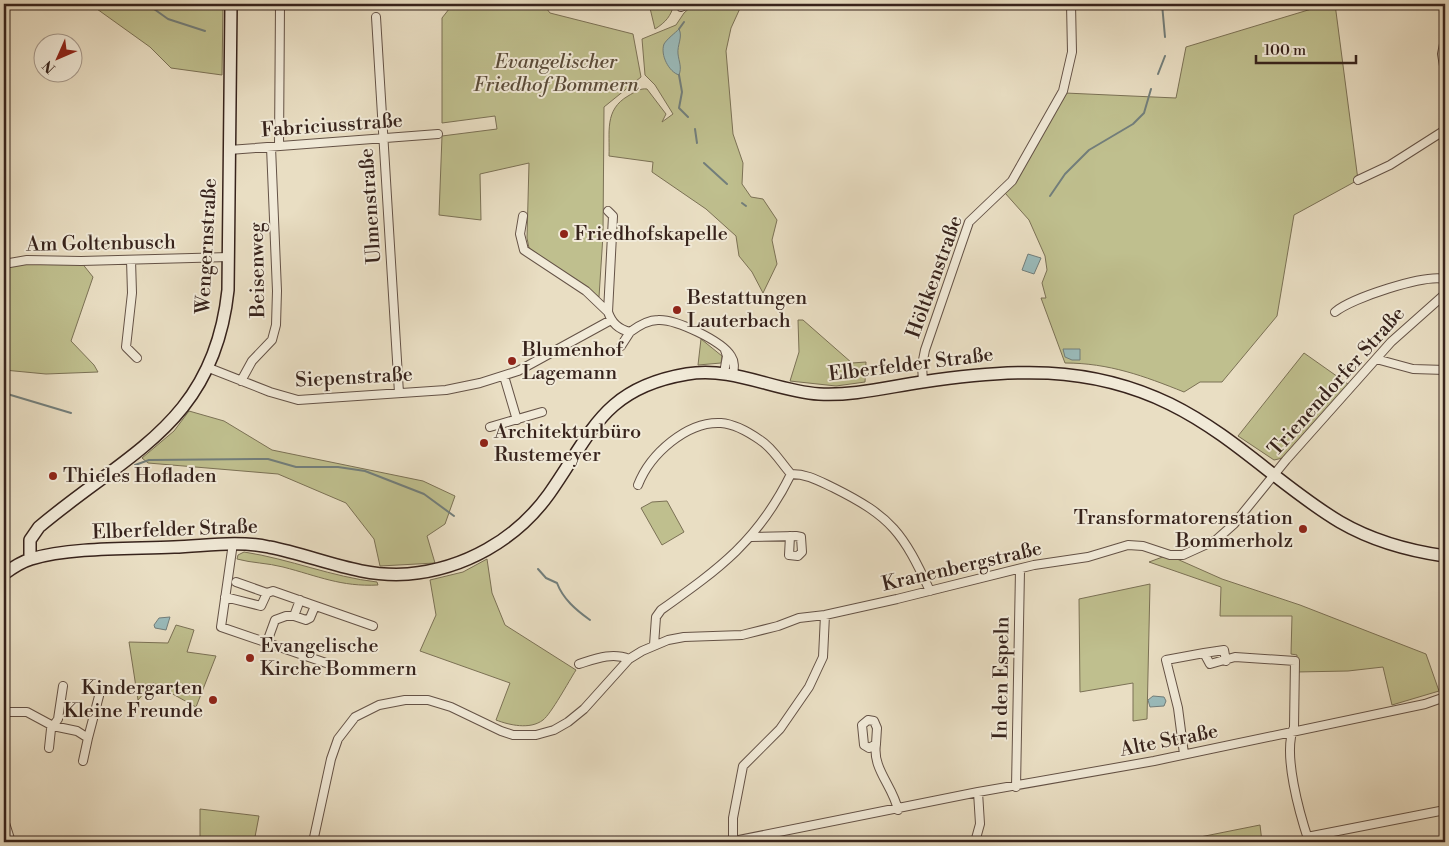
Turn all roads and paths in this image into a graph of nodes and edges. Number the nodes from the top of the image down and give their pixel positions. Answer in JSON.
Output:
{"nodes":[{"id":1,"x":231,"y":4,"type":"edge"},
{"id":2,"x":280,"y":4,"type":"edge"},
{"id":3,"x":679,"y":4,"type":"edge"},
{"id":4,"x":688,"y":4,"type":"edge"},
{"id":5,"x":1071,"y":4,"type":"edge"},
{"id":6,"x":376,"y":18,"type":"dead end"},
{"id":7,"x":1445,"y":39,"type":"edge"},
{"id":8,"x":1445,"y":72,"type":"edge"},
{"id":9,"x":1445,"y":130,"type":"edge"},
{"id":10,"x":438,"y":134,"type":"dead end"},
{"id":11,"x":382,"y":139,"type":"junction"},
{"id":12,"x":275,"y":146,"type":"junction"},
{"id":13,"x":229,"y":150,"type":"junction"},
{"id":14,"x":1358,"y":180,"type":"dead end"},
{"id":15,"x":608,"y":211,"type":"dead end"},
{"id":16,"x":523,"y":216,"type":"dead end"},
{"id":17,"x":229,"y":257,"type":"junction"},
{"id":18,"x":131,"y":260,"type":"junction"},
{"id":19,"x":4,"y":264,"type":"edge"},
{"id":20,"x":1445,"y":279,"type":"edge"},
{"id":21,"x":1445,"y":294,"type":"edge"},
{"id":22,"x":608,"y":312,"type":"junction"},
{"id":23,"x":1335,"y":312,"type":"dead end"},
{"id":24,"x":611,"y":320,"type":"junction"},
{"id":25,"x":630,"y":332,"type":"junction"},
{"id":26,"x":621,"y":346,"type":"dead end"},
{"id":27,"x":136,"y":358,"type":"dead end"},
{"id":28,"x":1376,"y":359,"type":"junction"},
{"id":29,"x":209,"y":368,"type":"junction"},
{"id":30,"x":1445,"y":370,"type":"edge"},
{"id":31,"x":728,"y":374,"type":"junction"},
{"id":32,"x":504,"y":376,"type":"junction"},
{"id":33,"x":241,"y":381,"type":"junction"},
{"id":34,"x":923,"y":382,"type":"junction"},
{"id":35,"x":399,"y":393,"type":"junction"},
{"id":36,"x":542,"y":412,"type":"dead end"},
{"id":37,"x":517,"y":420,"type":"junction"},
{"id":38,"x":490,"y":427,"type":"dead end"},
{"id":39,"x":791,"y":474,"type":"junction"},
{"id":40,"x":1276,"y":474,"type":"junction"},
{"id":41,"x":638,"y":485,"type":"dead end"},
{"id":42,"x":790,"y":536,"type":"dead end"},
{"id":43,"x":751,"y":537,"type":"junction"},
{"id":44,"x":234,"y":543,"type":"junction"},
{"id":45,"x":1445,"y":556,"type":"edge"},
{"id":46,"x":30,"y":559,"type":"junction"},
{"id":47,"x":1020,"y":570,"type":"junction"},
{"id":48,"x":4,"y":574,"type":"edge"},
{"id":49,"x":236,"y":582,"type":"dead end"},
{"id":50,"x":930,"y":591,"type":"junction"},
{"id":51,"x":266,"y":593,"type":"junction"},
{"id":52,"x":225,"y":597,"type":"junction"},
{"id":53,"x":300,"y":600,"type":"junction"},
{"id":54,"x":315,"y":606,"type":"junction"},
{"id":55,"x":825,"y":615,"type":"junction"},
{"id":56,"x":294,"y":616,"type":"junction"},
{"id":57,"x":373,"y":626,"type":"dead end"},
{"id":58,"x":267,"y":642,"type":"junction"},
{"id":59,"x":654,"y":645,"type":"junction"},
{"id":60,"x":1204,"y":653,"type":"junction"},
{"id":61,"x":629,"y":659,"type":"junction"},
{"id":62,"x":1226,"y":661,"type":"junction"},
{"id":63,"x":329,"y":664,"type":"dead end"},
{"id":64,"x":579,"y":664,"type":"dead end"},
{"id":65,"x":63,"y":686,"type":"dead end"},
{"id":66,"x":99,"y":696,"type":"dead end"},
{"id":67,"x":1445,"y":697,"type":"edge"},
{"id":68,"x":4,"y":712,"type":"edge"},
{"id":69,"x":53,"y":726,"type":"junction"},
{"id":70,"x":91,"y":728,"type":"junction"},
{"id":71,"x":77,"y":731,"type":"junction"},
{"id":72,"x":1291,"y":733,"type":"junction"},
{"id":73,"x":88,"y":738,"type":"junction"},
{"id":74,"x":876,"y":744,"type":"dead end"},
{"id":75,"x":49,"y":748,"type":"dead end"},
{"id":76,"x":1184,"y":754,"type":"junction"},
{"id":77,"x":83,"y":761,"type":"dead end"},
{"id":78,"x":1016,"y":787,"type":"junction"},
{"id":79,"x":978,"y":792,"type":"junction"},
{"id":80,"x":898,"y":810,"type":"junction"},
{"id":81,"x":1445,"y":810,"type":"edge"},
{"id":82,"x":4,"y":820,"type":"edge"},
{"id":83,"x":7,"y":838,"type":"edge"},
{"id":84,"x":1308,"y":840,"type":"edge"},
{"id":85,"x":313,"y":842,"type":"edge"},
{"id":86,"x":731,"y":842,"type":"edge"},
{"id":87,"x":975,"y":842,"type":"edge"}],
"edges":[{"from":1,"to":13,"type":"main road","name":"Wengernstraße"},
{"from":2,"to":12,"type":"street","name":"Beisenweg"},
{"from":3,"to":4,"type":"street"},
{"from":5,"to":34,"type":"street","name":"Höltkenstraße"},
{"from":6,"to":11,"type":"street","name":"Ulmenstraße"},
{"from":7,"to":8,"type":"street"},
{"from":9,"to":14,"type":"street"},
{"from":10,"to":11,"type":"street","name":"Fabriciusstraße"},
{"from":11,"to":12,"type":"street","name":"Fabriciusstraße"},
{"from":11,"to":35,"type":"street","name":"Ulmenstraße"},
{"from":12,"to":13,"type":"street","name":"Fabriciusstraße"},
{"from":12,"to":33,"type":"street","name":"Beisenweg"},
{"from":13,"to":17,"type":"main road","name":"Wengernstraße"},
{"from":15,"to":22,"type":"street"},
{"from":16,"to":22,"type":"street"},
{"from":17,"to":18,"type":"street","name":"Am Goltenbusch"},
{"from":17,"to":29,"type":"main road","name":"Wengernstraße"},
{"from":18,"to":19,"type":"street","name":"Am Goltenbusch"},
{"from":18,"to":27,"type":"street"},
{"from":20,"to":23,"type":"street"},
{"from":21,"to":28,"type":"street","name":"Trienendorfer Straße"},
{"from":22,"to":24,"type":"street"},
{"from":24,"to":25,"type":"street"},
{"from":24,"to":32,"type":"street","name":"Siepenstraße"},
{"from":25,"to":26,"type":"street"},
{"from":25,"to":31,"type":"street"},
{"from":28,"to":30,"type":"street"},
{"from":28,"to":40,"type":"street","name":"Trienendorfer Straße"},
{"from":29,"to":33,"type":"street","name":"Siepenstraße"},
{"from":29,"to":46,"type":"main road","name":"Wengernstraße"},
{"from":31,"to":34,"type":"main road","name":"Elberfelder Straße"},
{"from":31,"to":44,"type":"main road","name":"Elberfelder Straße"},
{"from":32,"to":35,"type":"street","name":"Siepenstraße"},
{"from":32,"to":37,"type":"street"},
{"from":33,"to":35,"type":"street","name":"Siepenstraße"},
{"from":34,"to":40,"type":"main road","name":"Elberfelder Straße"},
{"from":36,"to":37,"type":"street"},
{"from":37,"to":38,"type":"street"},
{"from":39,"to":41,"type":"street"},
{"from":39,"to":43,"type":"street"},
{"from":39,"to":50,"type":"street"},
{"from":40,"to":45,"type":"main road","name":"Elberfelder Straße"},
{"from":40,"to":47,"type":"street","name":"Kranenbergstraße"},
{"from":42,"to":43,"type":"street"},
{"from":43,"to":59,"type":"street"},
{"from":44,"to":46,"type":"main road","name":"Elberfelder Straße"},
{"from":44,"to":52,"type":"street"},
{"from":46,"to":48,"type":"main road"},
{"from":47,"to":50,"type":"street","name":"Kranenbergstraße"},
{"from":47,"to":78,"type":"street","name":"In den Espeln"},
{"from":49,"to":51,"type":"street"},
{"from":50,"to":55,"type":"street","name":"Kranenbergstraße"},
{"from":51,"to":52,"type":"street"},
{"from":51,"to":53,"type":"street"},
{"from":52,"to":58,"type":"street"},
{"from":53,"to":54,"type":"street"},
{"from":53,"to":56,"type":"street"},
{"from":54,"to":56,"type":"street"},
{"from":54,"to":57,"type":"street"},
{"from":55,"to":59,"type":"street","name":"Kranenbergstraße"},
{"from":55,"to":86,"type":"street"},
{"from":56,"to":58,"type":"street"},
{"from":58,"to":63,"type":"street"},
{"from":59,"to":61,"type":"street","name":"Kranenbergstraße"},
{"from":60,"to":62,"type":"street"},
{"from":60,"to":62,"type":"street"},
{"from":60,"to":76,"type":"street"},
{"from":61,"to":64,"type":"street"},
{"from":61,"to":85,"type":"street","name":"Kranenbergstraße"},
{"from":62,"to":72,"type":"street"},
{"from":65,"to":69,"type":"street"},
{"from":66,"to":70,"type":"street"},
{"from":67,"to":72,"type":"street","name":"Alte Straße"},
{"from":68,"to":69,"type":"street"},
{"from":69,"to":71,"type":"street"},
{"from":69,"to":75,"type":"street"},
{"from":70,"to":71,"type":"street"},
{"from":70,"to":73,"type":"street"},
{"from":71,"to":73,"type":"street"},
{"from":72,"to":76,"type":"street","name":"Alte Straße"},
{"from":72,"to":84,"type":"street"},
{"from":73,"to":77,"type":"street"},
{"from":74,"to":80,"type":"street"},
{"from":76,"to":78,"type":"street","name":"Alte Straße"},
{"from":78,"to":79,"type":"street","name":"Alte Straße"},
{"from":79,"to":80,"type":"street","name":"Alte Straße"},
{"from":79,"to":87,"type":"street"},
{"from":80,"to":86,"type":"street","name":"Alte Straße"},
{"from":81,"to":84,"type":"street"},
{"from":82,"to":83,"type":"street"}]}
